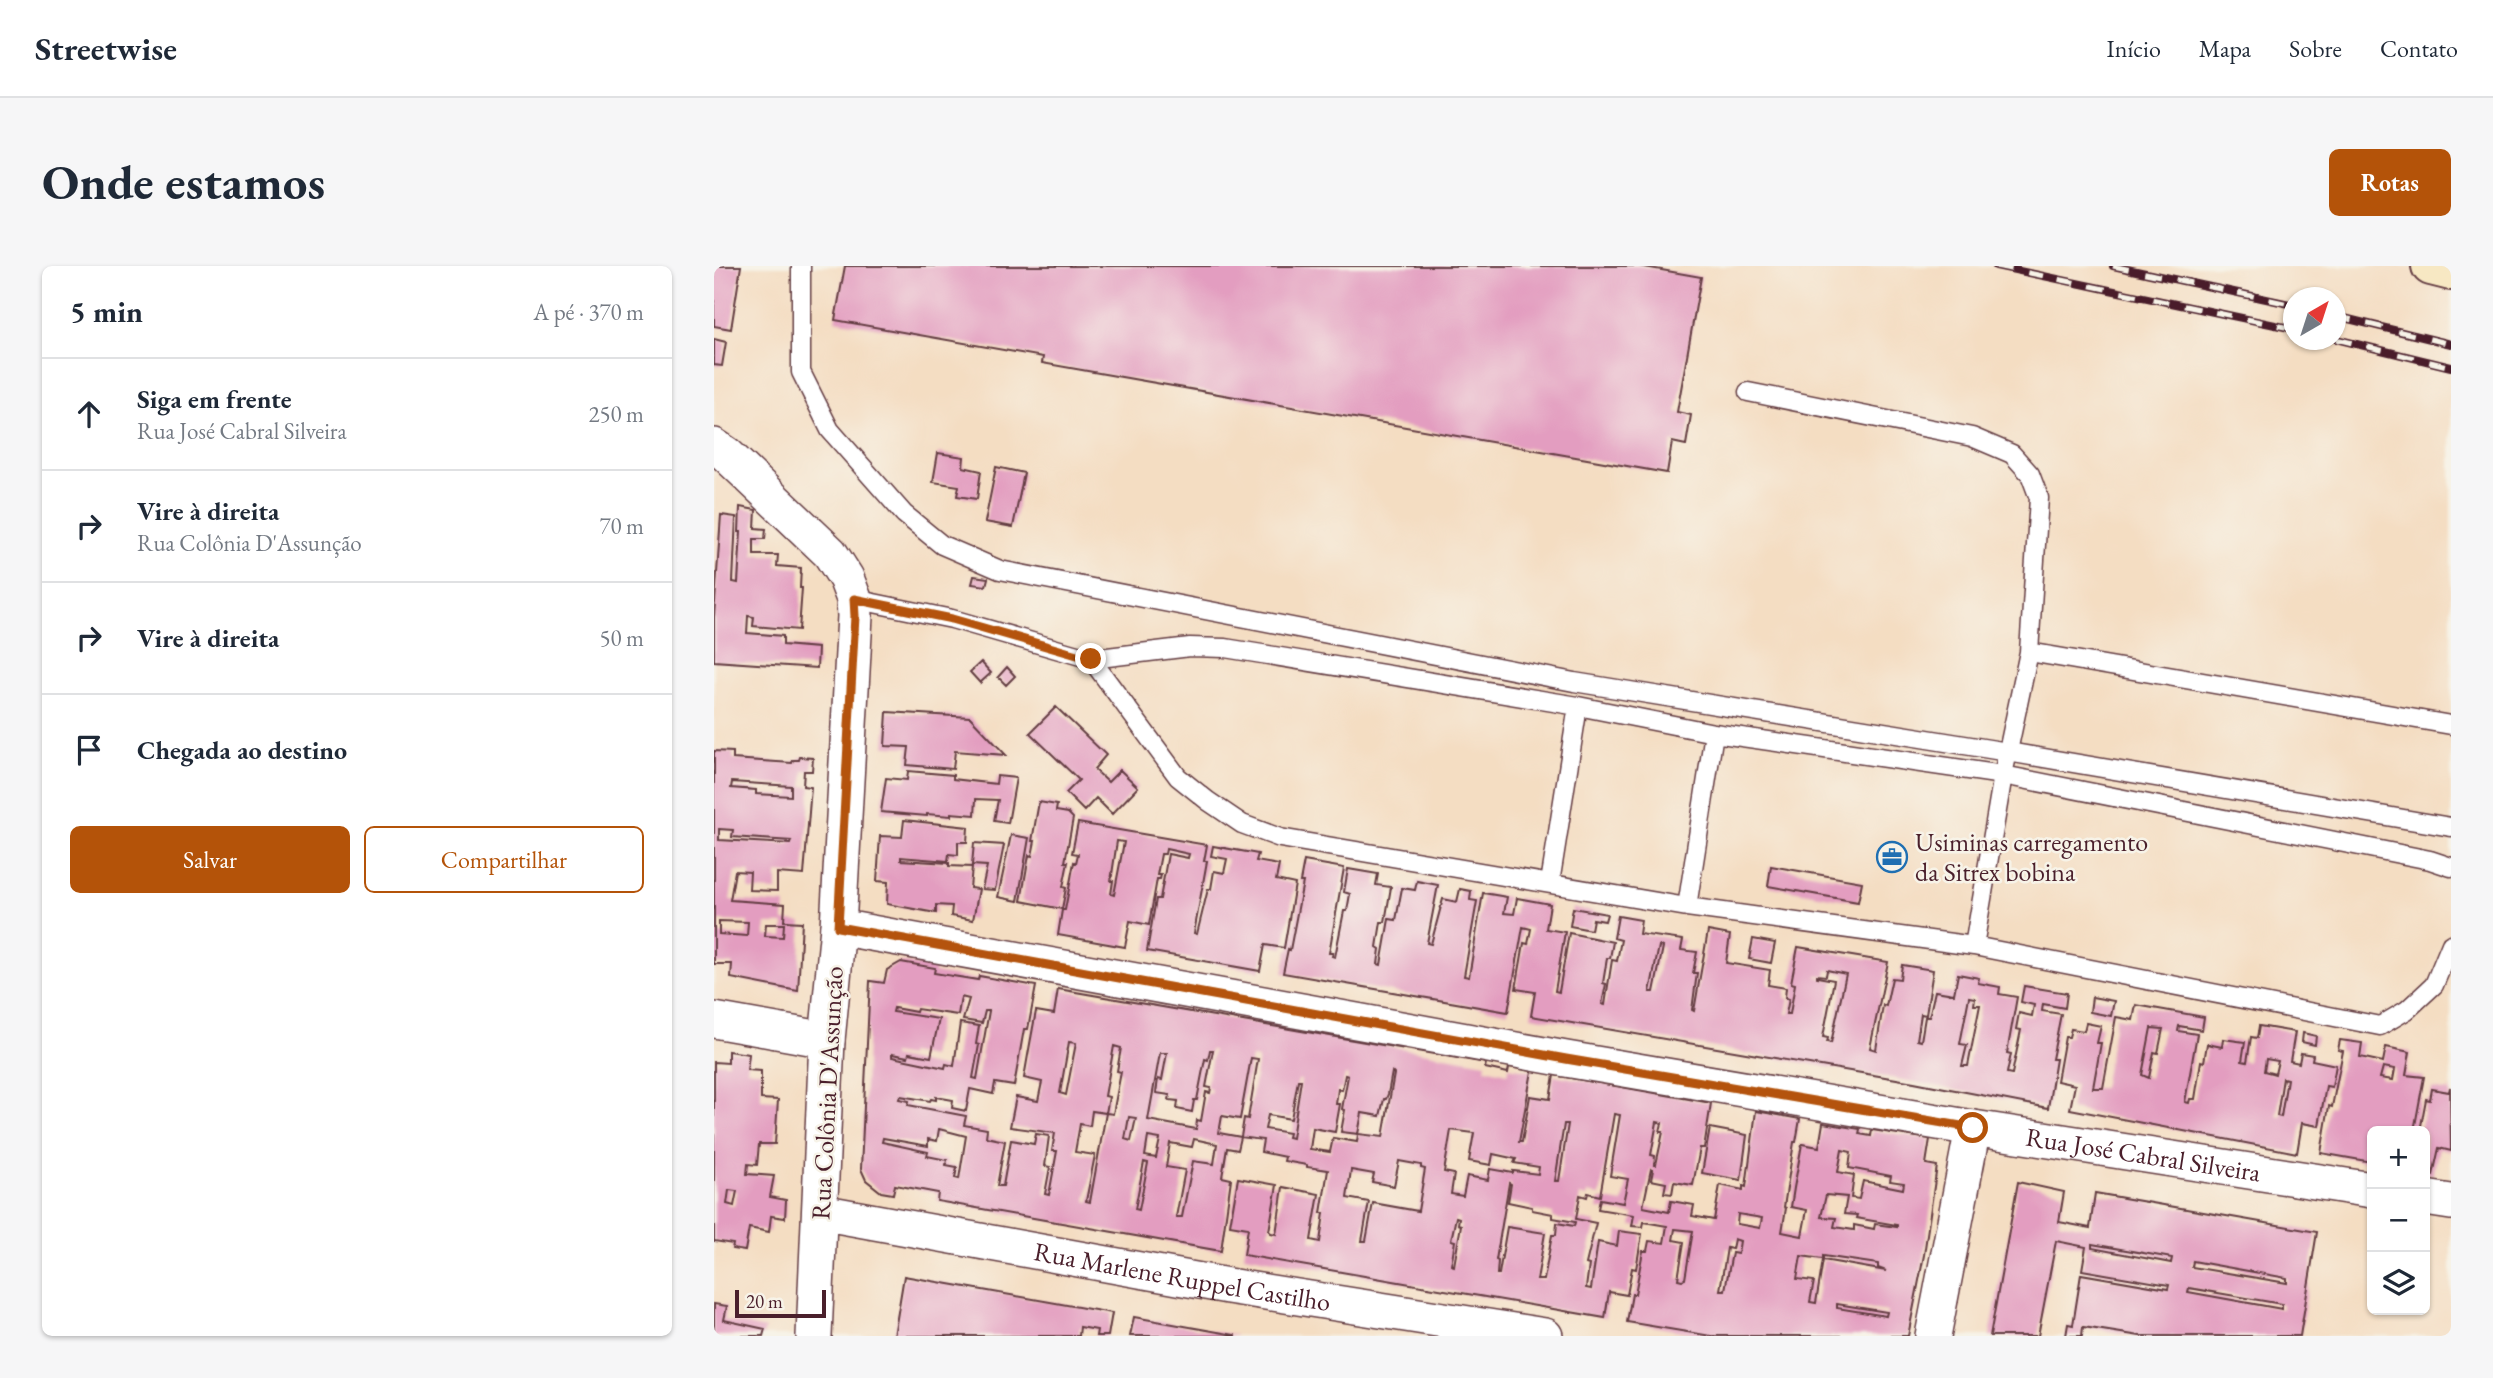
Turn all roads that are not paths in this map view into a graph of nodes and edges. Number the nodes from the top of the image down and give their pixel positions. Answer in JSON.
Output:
{"nodes":[{"id":1,"x":801,"y":266,"type":"edge"},
{"id":2,"x":2431,"y":266,"type":"edge"},
{"id":3,"x":2451,"y":271,"type":"edge"},
{"id":4,"x":1748,"y":392,"type":"dead end"},
{"id":5,"x":714,"y":446,"type":"edge"},
{"id":6,"x":854,"y":599,"type":"junction"},
{"id":7,"x":2029,"y":652,"type":"junction"},
{"id":8,"x":1091,"y":659,"type":"junction"},
{"id":9,"x":1578,"y":706,"type":"junction"},
{"id":10,"x":2451,"y":725,"type":"edge"},
{"id":11,"x":1714,"y":733,"type":"junction"},
{"id":12,"x":2008,"y":752,"type":"junction"},
{"id":13,"x":2003,"y":775,"type":"junction"},
{"id":14,"x":2451,"y":827,"type":"edge"},
{"id":15,"x":2451,"y":867,"type":"edge"},
{"id":16,"x":1550,"y":883,"type":"junction"},
{"id":17,"x":1687,"y":907,"type":"junction"},
{"id":18,"x":838,"y":927,"type":"junction"},
{"id":19,"x":2451,"y":944,"type":"edge"},
{"id":20,"x":1974,"y":946,"type":"junction"},
{"id":21,"x":714,"y":1020,"type":"edge"},
{"id":22,"x":827,"y":1040,"type":"junction"},
{"id":23,"x":1973,"y":1128,"type":"junction"},
{"id":24,"x":2367,"y":1189,"type":"edge"},
{"id":25,"x":2430,"y":1199,"type":"edge"},
{"id":26,"x":2451,"y":1202,"type":"edge"},
{"id":27,"x":820,"y":1212,"type":"junction"},
{"id":28,"x":814,"y":1336,"type":"edge"},
{"id":29,"x":1545,"y":1336,"type":"edge"},
{"id":30,"x":1933,"y":1336,"type":"edge"}],
"edges":[{"from":1,"to":12,"type":"lane"},
{"from":2,"to":3,"type":"street"},
{"from":4,"to":7,"type":"lane"},
{"from":5,"to":6,"type":"street","name":"Rua Colônia D'Assunção"},
{"from":6,"to":8,"type":"lane"},
{"from":6,"to":18,"type":"street","name":"Rua Colônia D'Assunção"},
{"from":7,"to":10,"type":"lane"},
{"from":7,"to":12,"type":"lane"},
{"from":8,"to":9,"type":"lane"},
{"from":8,"to":16,"type":"lane"},
{"from":9,"to":11,"type":"lane"},
{"from":9,"to":16,"type":"lane"},
{"from":11,"to":13,"type":"lane"},
{"from":11,"to":17,"type":"lane"},
{"from":12,"to":13,"type":"lane"},
{"from":12,"to":14,"type":"lane"},
{"from":13,"to":15,"type":"lane"},
{"from":13,"to":20,"type":"lane"},
{"from":16,"to":17,"type":"lane"},
{"from":17,"to":20,"type":"lane"},
{"from":18,"to":22,"type":"street","name":"Rua Colônia D'Assunção"},
{"from":18,"to":23,"type":"street","name":"Rua José Cabral Silveira"},
{"from":19,"to":20,"type":"lane"},
{"from":21,"to":22,"type":"street"},
{"from":22,"to":27,"type":"street","name":"Rua Colônia D'Assunção"},
{"from":23,"to":24,"type":"street","name":"Rua José Cabral Silveira"},
{"from":23,"to":30,"type":"street"},
{"from":25,"to":26,"type":"street"},
{"from":27,"to":28,"type":"street","name":"Rua Colônia D'Assunção"},
{"from":27,"to":29,"type":"street","name":"Rua Marlene Ruppel Castilho"}]}
